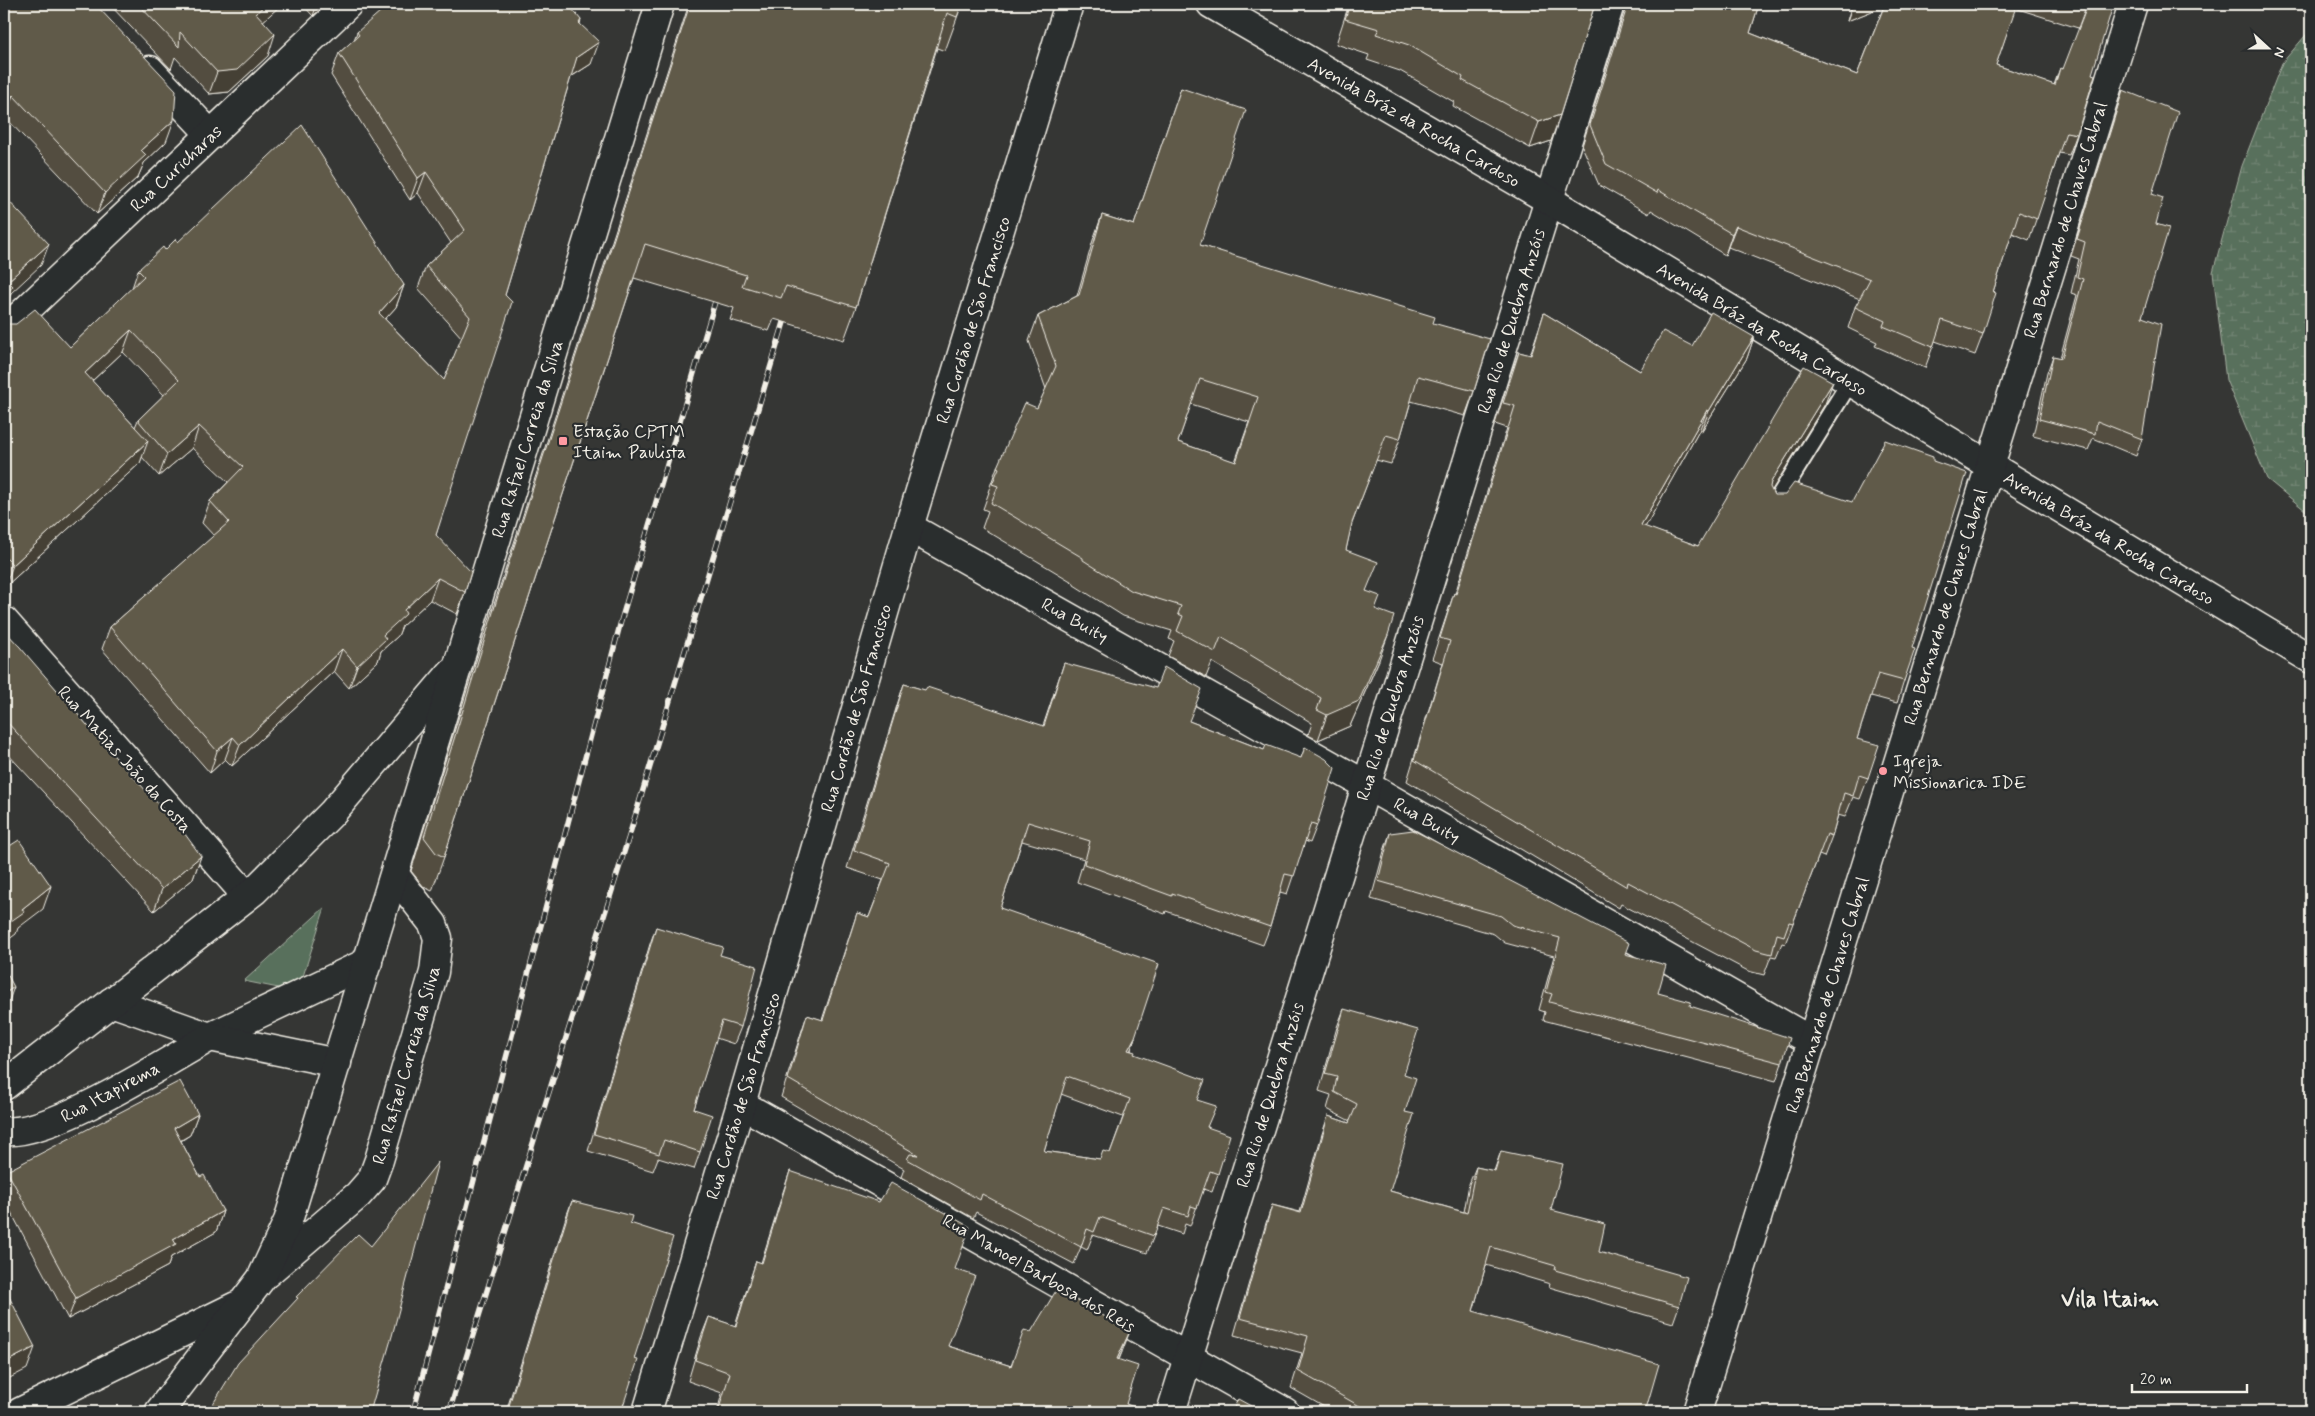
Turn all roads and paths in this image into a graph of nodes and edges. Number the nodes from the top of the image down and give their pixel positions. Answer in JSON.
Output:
{"nodes":[{"id":1,"x":348,"y":4,"type":"edge"},
{"id":2,"x":660,"y":4,"type":"edge"},
{"id":3,"x":1069,"y":4,"type":"edge"},
{"id":4,"x":1211,"y":4,"type":"edge"},
{"id":5,"x":1610,"y":4,"type":"edge"},
{"id":6,"x":2133,"y":4,"type":"edge"},
{"id":7,"x":136,"y":55,"type":"edge"},
{"id":8,"x":211,"y":135,"type":"junction"},
{"id":9,"x":1549,"y":200,"type":"junction"},
{"id":10,"x":4,"y":330,"type":"edge"},
{"id":11,"x":1850,"y":382,"type":"junction"},
{"id":12,"x":1988,"y":466,"type":"junction"},
{"id":13,"x":1772,"y":508,"type":"edge"},
{"id":14,"x":909,"y":527,"type":"junction"},
{"id":15,"x":4,"y":621,"type":"edge"},
{"id":16,"x":2311,"y":659,"type":"edge"},
{"id":17,"x":459,"y":664,"type":"junction"},
{"id":18,"x":1366,"y":785,"type":"junction"},
{"id":19,"x":395,"y":875,"type":"junction"},
{"id":20,"x":247,"y":896,"type":"junction"},
{"id":21,"x":368,"y":962,"type":"junction"},
{"id":22,"x":111,"y":1002,"type":"junction"},
{"id":23,"x":210,"y":1037,"type":"junction"},
{"id":24,"x":1813,"y":1042,"type":"junction"},
{"id":25,"x":337,"y":1063,"type":"junction"},
{"id":26,"x":4,"y":1086,"type":"edge"},
{"id":27,"x":741,"y":1104,"type":"junction"},
{"id":28,"x":4,"y":1131,"type":"edge"},
{"id":29,"x":261,"y":1279,"type":"junction"},
{"id":30,"x":240,"y":1303,"type":"junction"},
{"id":31,"x":1188,"y":1357,"type":"junction"},
{"id":32,"x":20,"y":1412,"type":"edge"},
{"id":33,"x":159,"y":1412,"type":"edge"},
{"id":34,"x":647,"y":1412,"type":"edge"},
{"id":35,"x":1171,"y":1412,"type":"edge"},
{"id":36,"x":1285,"y":1412,"type":"edge"},
{"id":37,"x":1697,"y":1412,"type":"edge"}],
"edges":[{"from":1,"to":8,"type":"street","name":"Rua Curicharas"},
{"from":2,"to":17,"type":"street","name":"Rua Rafael Correia da Silva"},
{"from":3,"to":14,"type":"street","name":"Rua Cordão de São Francisco"},
{"from":4,"to":9,"type":"street","name":"Avenida Bráz da Rocha Cardoso"},
{"from":5,"to":9,"type":"street","name":"Rua Rio de Quebra Anzóis"},
{"from":6,"to":12,"type":"street","name":"Rua Bernardo de Chaves Cabral"},
{"from":7,"to":8,"type":"street"},
{"from":8,"to":10,"type":"street","name":"Rua Curicharas"},
{"from":9,"to":11,"type":"street","name":"Avenida Bráz da Rocha Cardoso"},
{"from":9,"to":18,"type":"street","name":"Rua Rio de Quebra Anzóis"},
{"from":11,"to":12,"type":"street","name":"Avenida Bráz da Rocha Cardoso"},
{"from":11,"to":13,"type":"lane"},
{"from":12,"to":16,"type":"street","name":"Avenida Bráz da Rocha Cardoso"},
{"from":12,"to":24,"type":"street","name":"Rua Bernardo de Chaves Cabral"},
{"from":14,"to":18,"type":"street","name":"Rua Buity"},
{"from":14,"to":27,"type":"street","name":"Rua Cordão de São Francisco"},
{"from":15,"to":20,"type":"street","name":"Rua Matias João da Costa"},
{"from":17,"to":19,"type":"street","name":"Rua Rafael Correia da Silva"},
{"from":17,"to":20,"type":"street"},
{"from":18,"to":24,"type":"street","name":"Rua Buity"},
{"from":18,"to":31,"type":"street","name":"Rua Rio de Quebra Anzóis"},
{"from":19,"to":21,"type":"street","name":"Rua Rafael Correia da Silva"},
{"from":19,"to":29,"type":"street","name":"Rua Rafael Correia da Silva"},
{"from":20,"to":22,"type":"street"},
{"from":21,"to":23,"type":"street","name":"Rua Itapirema"},
{"from":21,"to":25,"type":"street","name":"Rua Rafael Correia da Silva"},
{"from":22,"to":23,"type":"street"},
{"from":22,"to":26,"type":"street"},
{"from":23,"to":25,"type":"street"},
{"from":23,"to":28,"type":"street","name":"Rua Itapirema"},
{"from":24,"to":37,"type":"street","name":"Rua Bernardo de Chaves Cabral"},
{"from":25,"to":29,"type":"street","name":"Rua Rafael Correia da Silva"},
{"from":27,"to":31,"type":"street","name":"Rua Manoel Barbosa dos Reis"},
{"from":27,"to":34,"type":"street","name":"Rua Cordão de São Francisco"},
{"from":29,"to":30,"type":"street","name":"Rua Rafael Correia da Silva"},
{"from":30,"to":32,"type":"street"},
{"from":30,"to":33,"type":"street","name":"Rua Rafael Correia da Silva"},
{"from":31,"to":35,"type":"street","name":"Rua Rio de Quebra Anzóis"},
{"from":31,"to":36,"type":"street","name":"Rua Manoel Barbosa dos Reis"}]}
